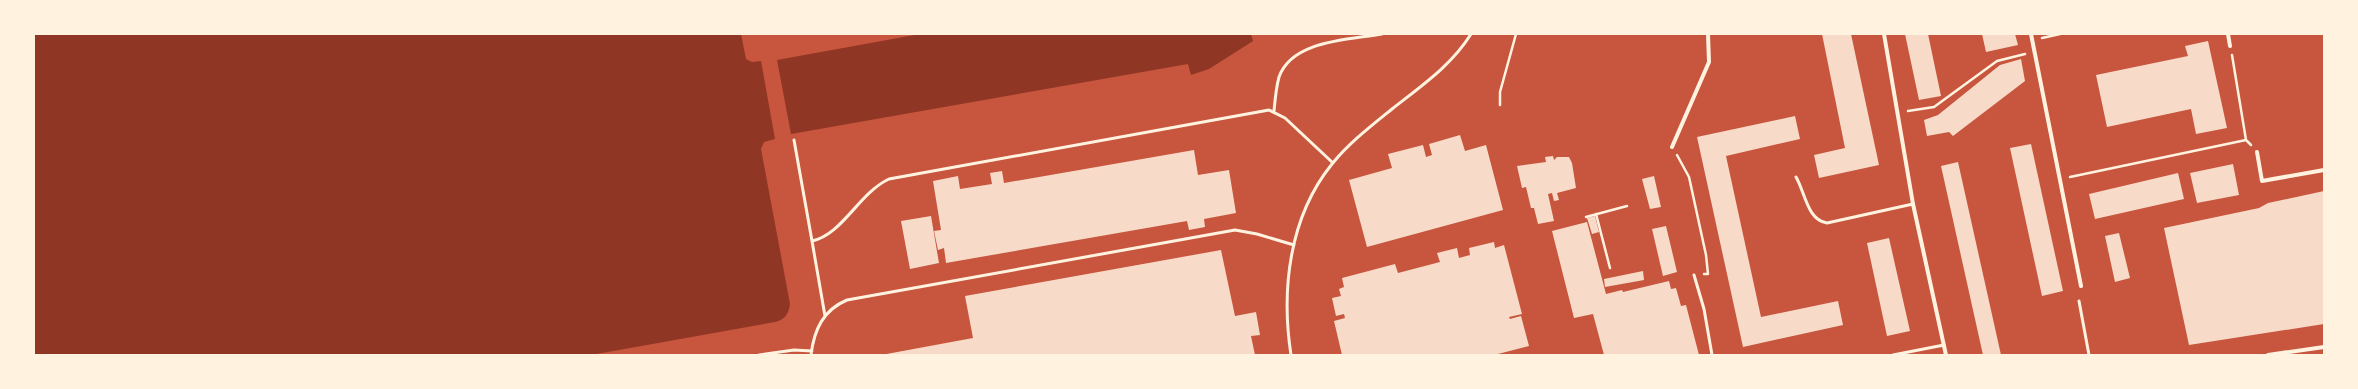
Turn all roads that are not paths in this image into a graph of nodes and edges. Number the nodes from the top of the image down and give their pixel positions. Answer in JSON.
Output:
{"nodes":[{"id":1,"x":1382,"y":34,"type":"edge"},
{"id":2,"x":1471,"y":34,"type":"edge"},
{"id":3,"x":1708,"y":34,"type":"edge"},
{"id":4,"x":1884,"y":34,"type":"edge"},
{"id":5,"x":2031,"y":34,"type":"edge"},
{"id":6,"x":2228,"y":34,"type":"edge"},
{"id":7,"x":2230,"y":46,"type":"road end"},
{"id":8,"x":1274,"y":111,"type":"junction"},
{"id":9,"x":794,"y":140,"type":"dead end"},
{"id":10,"x":1672,"y":147,"type":"road end"},
{"id":11,"x":2257,"y":152,"type":"road end"},
{"id":12,"x":1333,"y":163,"type":"junction"},
{"id":13,"x":2324,"y":170,"type":"edge"},
{"id":14,"x":1796,"y":177,"type":"dead end"},
{"id":15,"x":1913,"y":204,"type":"junction"},
{"id":16,"x":812,"y":241,"type":"junction"},
{"id":17,"x":1294,"y":245,"type":"junction"},
{"id":18,"x":1694,"y":275,"type":"road end"},
{"id":19,"x":2081,"y":286,"type":"dead end"},
{"id":20,"x":2079,"y":301,"type":"dead end"},
{"id":21,"x":825,"y":316,"type":"junction"},
{"id":22,"x":1944,"y":345,"type":"junction"},
{"id":23,"x":2324,"y":347,"type":"edge"},
{"id":24,"x":811,"y":353,"type":"edge"},
{"id":25,"x":759,"y":355,"type":"edge"},
{"id":26,"x":1291,"y":355,"type":"edge"},
{"id":27,"x":1712,"y":355,"type":"edge"},
{"id":28,"x":1893,"y":355,"type":"edge"},
{"id":29,"x":1946,"y":355,"type":"edge"},
{"id":30,"x":2089,"y":355,"type":"edge"},
{"id":31,"x":2268,"y":355,"type":"edge"}],
"edges":[{"from":1,"to":8,"type":"lane"},
{"from":2,"to":12,"type":"lane"},
{"from":3,"to":10,"type":"street"},
{"from":4,"to":15,"type":"street"},
{"from":5,"to":19,"type":"street"},
{"from":6,"to":7,"type":"street"},
{"from":8,"to":12,"type":"lane"},
{"from":8,"to":16,"type":"lane"},
{"from":9,"to":16,"type":"lane"},
{"from":11,"to":13,"type":"street"},
{"from":12,"to":17,"type":"lane"},
{"from":14,"to":15,"type":"lane"},
{"from":15,"to":22,"type":"street"},
{"from":16,"to":21,"type":"lane"},
{"from":17,"to":21,"type":"lane"},
{"from":17,"to":26,"type":"lane"},
{"from":18,"to":27,"type":"lane"},
{"from":20,"to":30,"type":"lane"},
{"from":21,"to":24,"type":"lane"},
{"from":22,"to":28,"type":"lane"},
{"from":22,"to":29,"type":"street"},
{"from":23,"to":31,"type":"street"},
{"from":24,"to":25,"type":"lane"}]}
